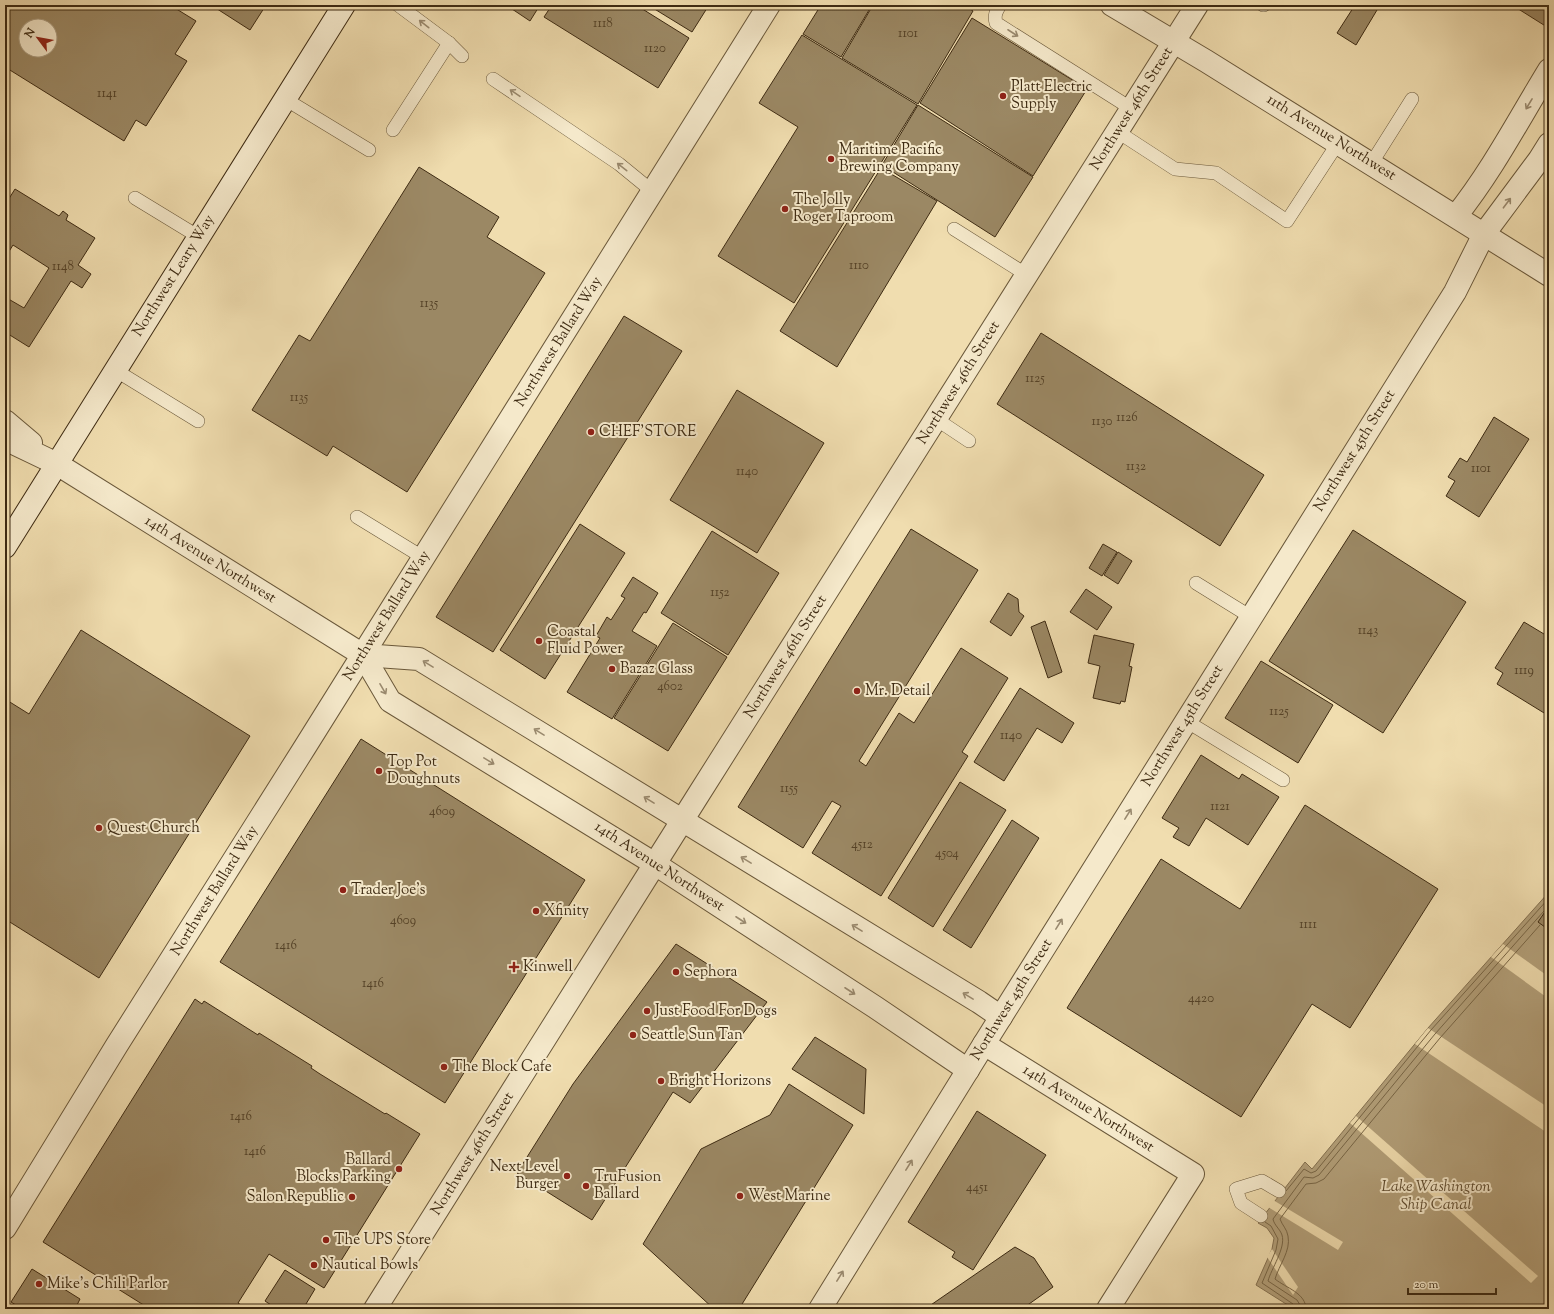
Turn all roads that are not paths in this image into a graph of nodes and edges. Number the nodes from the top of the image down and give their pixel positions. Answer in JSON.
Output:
{"nodes":[{"id":1,"x":344,"y":5,"type":"edge"},
{"id":2,"x":398,"y":5,"type":"edge"},
{"id":3,"x":769,"y":5,"type":"edge"},
{"id":4,"x":1000,"y":5,"type":"edge"},
{"id":5,"x":1112,"y":5,"type":"edge"},
{"id":6,"x":1197,"y":5,"type":"edge"},
{"id":7,"x":1175,"y":41,"type":"junction"},
{"id":8,"x":449,"y":43,"type":"junction"},
{"id":9,"x":462,"y":56,"type":"dead end"},
{"id":10,"x":1549,"y":70,"type":"edge"},
{"id":11,"x":493,"y":79,"type":"dead end"},
{"id":12,"x":285,"y":99,"type":"junction"},
{"id":13,"x":1412,"y":99,"type":"dead end"},
{"id":14,"x":1132,"y":109,"type":"junction"},
{"id":15,"x":393,"y":130,"type":"dead end"},
{"id":16,"x":1118,"y":132,"type":"junction"},
{"id":17,"x":1338,"y":142,"type":"junction"},
{"id":18,"x":1549,"y":144,"type":"edge"},
{"id":19,"x":369,"y":150,"type":"dead end"},
{"id":20,"x":1372,"y":164,"type":"junction"},
{"id":21,"x":652,"y":192,"type":"junction"},
{"id":22,"x":135,"y":198,"type":"dead end"},
{"id":23,"x":1456,"y":216,"type":"junction"},
{"id":24,"x":954,"y":229,"type":"dead end"},
{"id":25,"x":1484,"y":234,"type":"junction"},
{"id":26,"x":199,"y":237,"type":"junction"},
{"id":27,"x":1027,"y":275,"type":"junction"},
{"id":28,"x":1549,"y":275,"type":"edge"},
{"id":29,"x":115,"y":370,"type":"junction"},
{"id":30,"x":936,"y":420,"type":"junction"},
{"id":31,"x":5,"y":421,"type":"edge"},
{"id":32,"x":198,"y":421,"type":"dead end"},
{"id":33,"x":5,"y":439,"type":"edge"},
{"id":34,"x":969,"y":441,"type":"dead end"},
{"id":35,"x":57,"y":464,"type":"junction"},
{"id":36,"x":357,"y":517,"type":"dead end"},
{"id":37,"x":5,"y":547,"type":"edge"},
{"id":38,"x":424,"y":558,"type":"junction"},
{"id":39,"x":1196,"y":583,"type":"dead end"},
{"id":40,"x":1251,"y":617,"type":"junction"},
{"id":41,"x":363,"y":655,"type":"junction"},
{"id":42,"x":1186,"y":721,"type":"junction"},
{"id":43,"x":1283,"y":780,"type":"dead end"},
{"id":44,"x":682,"y":821,"type":"junction"},
{"id":45,"x":655,"y":864,"type":"junction"},
{"id":46,"x":1001,"y":1017,"type":"junction"},
{"id":47,"x":984,"y":1044,"type":"junction"},
{"id":48,"x":968,"y":1070,"type":"junction"},
{"id":49,"x":1279,"y":1191,"type":"dead end"},
{"id":50,"x":1262,"y":1216,"type":"dead end"},
{"id":51,"x":5,"y":1228,"type":"edge"},
{"id":52,"x":375,"y":1309,"type":"edge"},
{"id":53,"x":820,"y":1309,"type":"edge"},
{"id":54,"x":1108,"y":1309,"type":"edge"}],
"edges":[{"from":1,"to":12,"type":"street","name":"Northwest Leary Way"},
{"from":8,"to":2,"type":"lane","one_way":true},
{"from":3,"to":21,"type":"street","name":"Northwest Ballard Way"},
{"from":4,"to":14,"type":"lane","one_way":true},
{"from":5,"to":7,"type":"street","name":"11th Avenue Northwest"},
{"from":6,"to":7,"type":"street","name":"Northwest 46th Street"},
{"from":7,"to":14,"type":"street","name":"Northwest 46th Street"},
{"from":7,"to":17,"type":"street","name":"11th Avenue Northwest"},
{"from":8,"to":9,"type":"lane"},
{"from":8,"to":15,"type":"lane"},
{"from":10,"to":23,"type":"street","one_way":true},
{"from":21,"to":11,"type":"lane","one_way":true},
{"from":12,"to":19,"type":"lane"},
{"from":12,"to":26,"type":"street","name":"Northwest Leary Way"},
{"from":13,"to":20,"type":"lane"},
{"from":14,"to":16,"type":"street","name":"Northwest 46th Street"},
{"from":16,"to":17,"type":"lane"},
{"from":16,"to":27,"type":"street","name":"Northwest 46th Street"},
{"from":17,"to":20,"type":"street","name":"11th Avenue Northwest"},
{"from":25,"to":18,"type":"street","name":"Northwest 45th Street","one_way":true},
{"from":20,"to":23,"type":"street","name":"11th Avenue Northwest"},
{"from":21,"to":38,"type":"street","name":"Northwest Ballard Way"},
{"from":22,"to":26,"type":"lane"},
{"from":23,"to":25,"type":"street","name":"11th Avenue Northwest"},
{"from":24,"to":27,"type":"lane"},
{"from":25,"to":28,"type":"street","name":"11th Avenue Northwest"},
{"from":25,"to":40,"type":"street","name":"Northwest 45th Street"},
{"from":26,"to":29,"type":"street","name":"Northwest Leary Way"},
{"from":27,"to":30,"type":"street","name":"Northwest 46th Street"},
{"from":29,"to":32,"type":"lane"},
{"from":29,"to":35,"type":"street","name":"Northwest Leary Way"},
{"from":30,"to":34,"type":"lane"},
{"from":30,"to":44,"type":"street","name":"Northwest 46th Street"},
{"from":31,"to":35,"type":"street","name":"14th Avenue Northwest"},
{"from":33,"to":35,"type":"street","name":"14th Avenue Northwest"},
{"from":35,"to":37,"type":"street","name":"Northwest Leary Way"},
{"from":35,"to":41,"type":"street","name":"14th Avenue Northwest"},
{"from":36,"to":38,"type":"lane"},
{"from":38,"to":41,"type":"street","name":"Northwest Ballard Way"},
{"from":39,"to":40,"type":"lane"},
{"from":40,"to":42,"type":"street","name":"Northwest 45th Street"},
{"from":44,"to":41,"type":"street","name":"14th Avenue Northwest","one_way":true},
{"from":41,"to":45,"type":"street","name":"14th Avenue Northwest","one_way":true},
{"from":41,"to":51,"type":"street","name":"Northwest Ballard Way"},
{"from":42,"to":43,"type":"lane"},
{"from":46,"to":42,"type":"street","name":"Northwest 45th Street","one_way":true},
{"from":44,"to":45,"type":"street","name":"Northwest 46th Street"},
{"from":46,"to":44,"type":"street","name":"14th Avenue Northwest","one_way":true},
{"from":45,"to":48,"type":"street","name":"14th Avenue Northwest","one_way":true},
{"from":45,"to":52,"type":"street","name":"Northwest 46th Street"},
{"from":46,"to":47,"type":"street","name":"Northwest 45th Street"},
{"from":47,"to":48,"type":"street","name":"Northwest 45th Street"},
{"from":47,"to":54,"type":"street","name":"14th Avenue Northwest"},
{"from":53,"to":48,"type":"street","name":"Northwest 45th Street","one_way":true},
{"from":49,"to":50,"type":"lane"}]}
